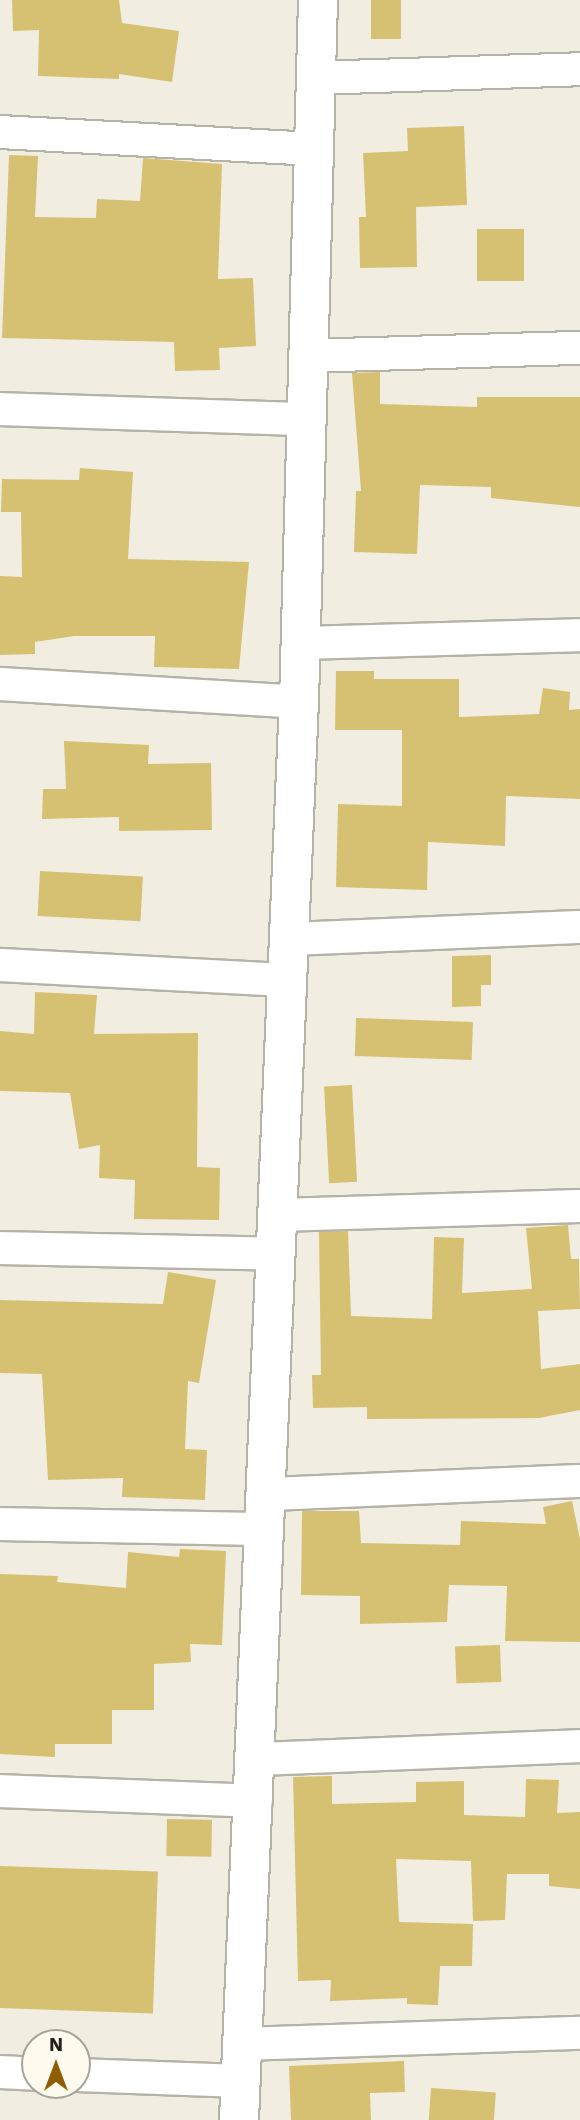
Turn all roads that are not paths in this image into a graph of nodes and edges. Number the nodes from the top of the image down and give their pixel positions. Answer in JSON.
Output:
{"nodes":[{"id":1,"x":318,"y":0,"type":"edge"},
{"id":2,"x":580,"y":69,"type":"edge"},
{"id":3,"x":315,"y":78,"type":"junction"},
{"id":4,"x":0,"y":132,"type":"edge"},
{"id":5,"x":312,"y":149,"type":"junction"},
{"id":6,"x":580,"y":348,"type":"edge"},
{"id":7,"x":306,"y":356,"type":"junction"},
{"id":8,"x":0,"y":409,"type":"edge"},
{"id":9,"x":305,"y":419,"type":"junction"},
{"id":10,"x":580,"y":635,"type":"edge"},
{"id":11,"x":300,"y":643,"type":"junction"},
{"id":12,"x":0,"y":684,"type":"edge"},
{"id":13,"x":299,"y":702,"type":"junction"},
{"id":14,"x":580,"y":928,"type":"edge"},
{"id":15,"x":289,"y":939,"type":"junction"},
{"id":16,"x":0,"y":965,"type":"edge"},
{"id":17,"x":288,"y":981,"type":"junction"},
{"id":18,"x":580,"y":1206,"type":"edge"},
{"id":19,"x":278,"y":1215,"type":"junction"},
{"id":20,"x":0,"y":1248,"type":"edge"},
{"id":21,"x":275,"y":1254,"type":"junction"},
{"id":22,"x":580,"y":1481,"type":"edge"},
{"id":23,"x":268,"y":1511,"type":"junction"},
{"id":24,"x":0,"y":1524,"type":"edge"},
{"id":25,"x":580,"y":1746,"type":"edge"},
{"id":26,"x":257,"y":1759,"type":"junction"},
{"id":27,"x":0,"y":1791,"type":"edge"},
{"id":28,"x":256,"y":1801,"type":"junction"},
{"id":29,"x":580,"y":2033,"type":"edge"},
{"id":30,"x":242,"y":2063,"type":"junction"},
{"id":31,"x":0,"y":2072,"type":"edge"},
{"id":32,"x":21,"y":2073,"type":"edge"},
{"id":33,"x":91,"y":2074,"type":"edge"},
{"id":34,"x":239,"y":2120,"type":"edge"}],
"edges":[{"from":1,"to":3,"type":"street"},
{"from":2,"to":3,"type":"street"},
{"from":3,"to":5,"type":"street"},
{"from":4,"to":5,"type":"street"},
{"from":5,"to":7,"type":"street"},
{"from":6,"to":7,"type":"street"},
{"from":7,"to":9,"type":"street"},
{"from":8,"to":9,"type":"street"},
{"from":9,"to":11,"type":"street"},
{"from":10,"to":11,"type":"street"},
{"from":11,"to":13,"type":"street"},
{"from":12,"to":13,"type":"street"},
{"from":13,"to":15,"type":"street"},
{"from":14,"to":15,"type":"street"},
{"from":15,"to":17,"type":"street"},
{"from":16,"to":17,"type":"street"},
{"from":17,"to":19,"type":"street"},
{"from":18,"to":19,"type":"street"},
{"from":19,"to":21,"type":"street"},
{"from":20,"to":21,"type":"street"},
{"from":21,"to":23,"type":"street"},
{"from":22,"to":23,"type":"street"},
{"from":23,"to":24,"type":"street"},
{"from":23,"to":26,"type":"street"},
{"from":25,"to":26,"type":"street"},
{"from":26,"to":28,"type":"street"},
{"from":27,"to":28,"type":"street"},
{"from":28,"to":30,"type":"street"},
{"from":29,"to":30,"type":"street"},
{"from":30,"to":33,"type":"street"},
{"from":30,"to":34,"type":"street"},
{"from":31,"to":32,"type":"street"}]}
